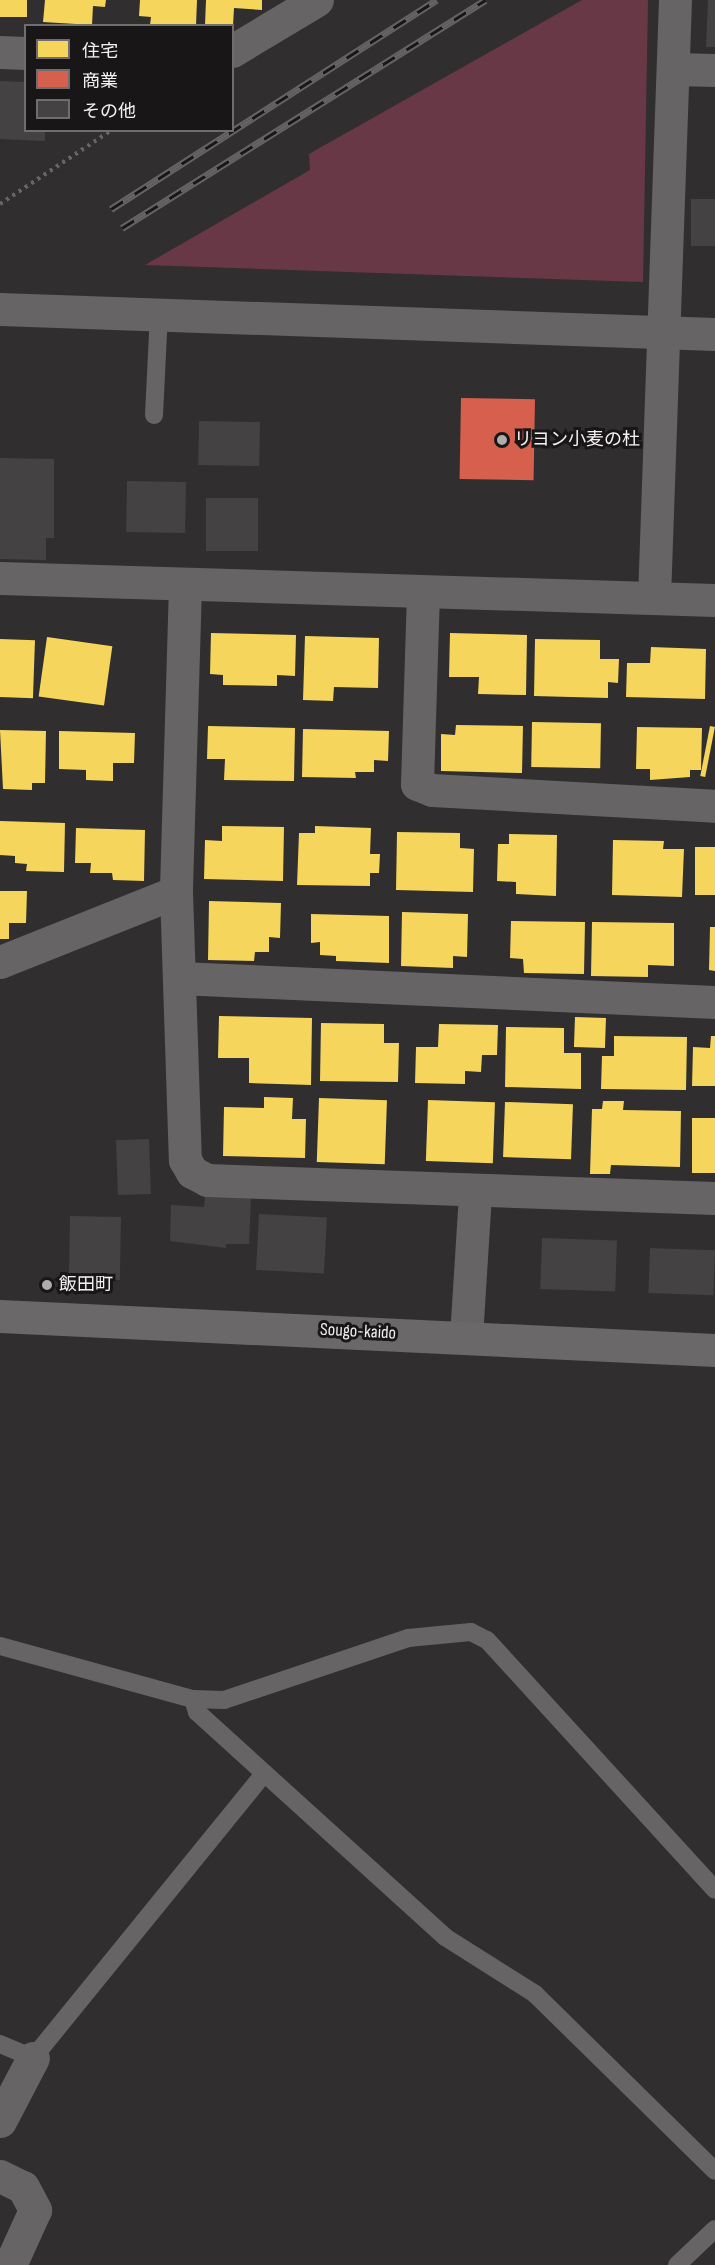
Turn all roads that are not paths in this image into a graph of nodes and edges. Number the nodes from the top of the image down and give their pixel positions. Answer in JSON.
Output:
{"nodes":[{"id":1,"x":317,"y":0,"type":"edge"},
{"id":2,"x":675,"y":0,"type":"edge"},
{"id":3,"x":234,"y":50,"type":"edge"},
{"id":4,"x":0,"y":52,"type":"edge"},
{"id":5,"x":24,"y":53,"type":"edge"},
{"id":6,"x":673,"y":69,"type":"junction"},
{"id":7,"x":715,"y":70,"type":"edge"},
{"id":8,"x":0,"y":309,"type":"edge"},
{"id":9,"x":159,"y":314,"type":"junction"},
{"id":10,"x":664,"y":332,"type":"junction"},
{"id":11,"x":715,"y":334,"type":"edge"},
{"id":12,"x":154,"y":415,"type":"dead end"},
{"id":13,"x":0,"y":578,"type":"edge"},
{"id":14,"x":184,"y":585,"type":"junction"},
{"id":15,"x":423,"y":592,"type":"junction"},
{"id":16,"x":654,"y":598,"type":"junction"},
{"id":17,"x":715,"y":600,"type":"edge"},
{"id":18,"x":715,"y":806,"type":"edge"},
{"id":19,"x":176,"y":892,"type":"junction"},
{"id":20,"x":0,"y":962,"type":"edge"},
{"id":21,"x":180,"y":978,"type":"junction"},
{"id":22,"x":715,"y":1002,"type":"edge"},
{"id":23,"x":474,"y":1192,"type":"junction"},
{"id":24,"x":715,"y":1198,"type":"edge"},
{"id":25,"x":0,"y":1316,"type":"edge"},
{"id":26,"x":466,"y":1337,"type":"junction"},
{"id":27,"x":715,"y":1350,"type":"edge"},
{"id":28,"x":0,"y":1646,"type":"edge"},
{"id":29,"x":193,"y":1699,"type":"junction"},
{"id":30,"x":265,"y":1773,"type":"junction"},
{"id":31,"x":715,"y":1890,"type":"edge"},
{"id":32,"x":0,"y":2044,"type":"edge"},
{"id":33,"x":33,"y":2058,"type":"junction"},
{"id":34,"x":0,"y":2121,"type":"edge"},
{"id":35,"x":715,"y":2171,"type":"edge"},
{"id":36,"x":0,"y":2176,"type":"edge"},
{"id":37,"x":715,"y":2229,"type":"edge"},
{"id":38,"x":10,"y":2265,"type":"edge"},
{"id":39,"x":677,"y":2265,"type":"edge"}],
"edges":[{"from":1,"to":3,"type":"street"},
{"from":2,"to":6,"type":"street"},
{"from":4,"to":5,"type":"street"},
{"from":6,"to":7,"type":"street"},
{"from":6,"to":10,"type":"street"},
{"from":8,"to":9,"type":"street"},
{"from":9,"to":10,"type":"street"},
{"from":9,"to":12,"type":"lane"},
{"from":10,"to":11,"type":"street"},
{"from":10,"to":16,"type":"street"},
{"from":13,"to":14,"type":"street"},
{"from":14,"to":15,"type":"street"},
{"from":14,"to":19,"type":"street"},
{"from":15,"to":16,"type":"street"},
{"from":15,"to":18,"type":"street"},
{"from":16,"to":17,"type":"street"},
{"from":19,"to":20,"type":"street"},
{"from":19,"to":21,"type":"street"},
{"from":21,"to":22,"type":"street"},
{"from":21,"to":23,"type":"street"},
{"from":23,"to":24,"type":"street"},
{"from":23,"to":26,"type":"street"},
{"from":25,"to":26,"type":"highway","name":"Sougo-kaido"},
{"from":26,"to":27,"type":"highway","name":"Sougo-kaido"},
{"from":28,"to":29,"type":"lane"},
{"from":29,"to":30,"type":"lane"},
{"from":29,"to":31,"type":"lane"},
{"from":30,"to":33,"type":"lane"},
{"from":30,"to":35,"type":"lane"},
{"from":32,"to":33,"type":"lane"},
{"from":33,"to":34,"type":"street"},
{"from":36,"to":38,"type":"street"},
{"from":37,"to":39,"type":"lane"}]}
